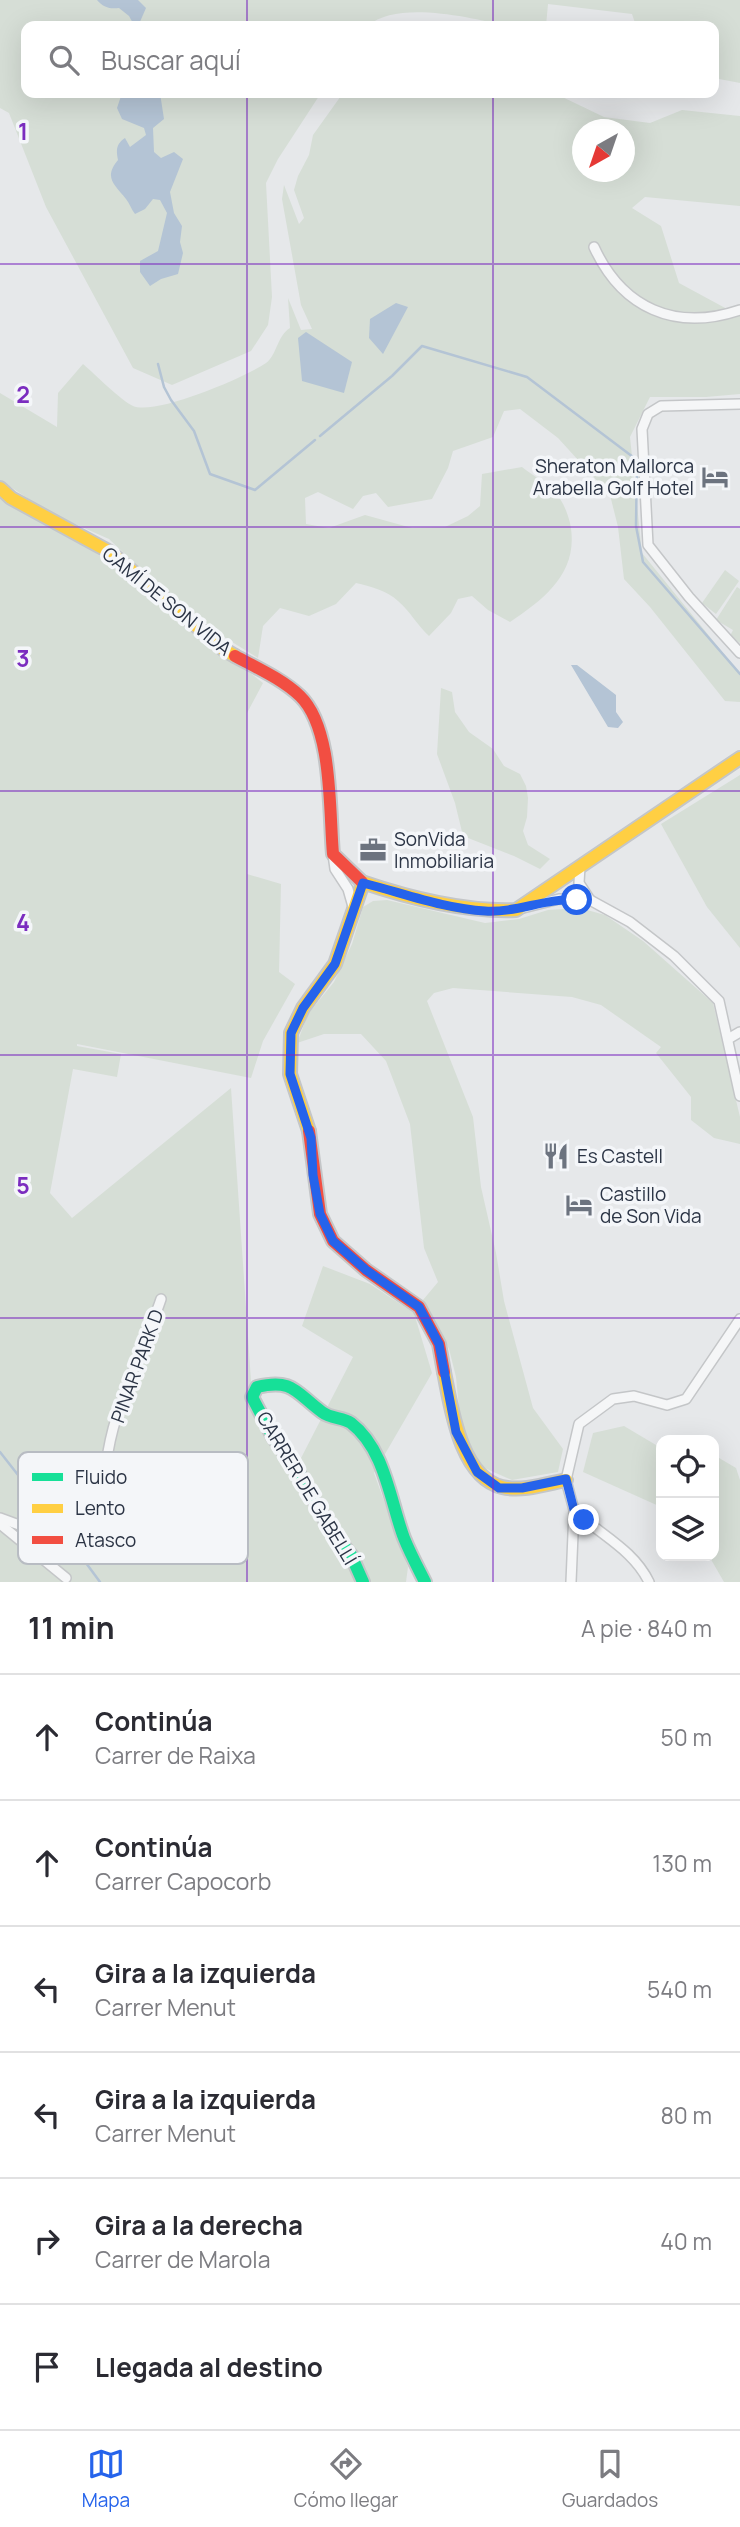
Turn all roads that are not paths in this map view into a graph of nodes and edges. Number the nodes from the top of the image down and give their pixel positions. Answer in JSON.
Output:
{"nodes":[{"id":1,"x":594,"y":247,"type":"dead end"},
{"id":2,"x":740,"y":310,"type":"edge"},
{"id":3,"x":740,"y":404,"type":"edge"},
{"id":4,"x":0,"y":488,"type":"edge"},
{"id":5,"x":740,"y":653,"type":"edge"},
{"id":6,"x":740,"y":758,"type":"edge"},
{"id":7,"x":333,"y":854,"type":"junction"},
{"id":8,"x":580,"y":866,"type":"junction"},
{"id":9,"x":363,"y":883,"type":"junction"},
{"id":10,"x":590,"y":900,"type":"junction"},
{"id":11,"x":516,"y":910,"type":"junction"},
{"id":12,"x":355,"y":913,"type":"junction"},
{"id":13,"x":740,"y":1032,"type":"edge"},
{"id":14,"x":728,"y":1039,"type":"junction"},
{"id":15,"x":740,"y":1096,"type":"edge"},
{"id":16,"x":161,"y":1299,"type":"dead end"},
{"id":17,"x":740,"y":1318,"type":"edge"},
{"id":18,"x":108,"y":1452,"type":"edge"},
{"id":19,"x":566,"y":1479,"type":"junction"},
{"id":20,"x":574,"y":1510,"type":"junction"},
{"id":21,"x":0,"y":1518,"type":"edge"},
{"id":22,"x":0,"y":1524,"type":"edge"},
{"id":23,"x":18,"y":1525,"type":"edge"},
{"id":24,"x":18,"y":1539,"type":"edge"},
{"id":25,"x":49,"y":1564,"type":"edge"},
{"id":26,"x":66,"y":1578,"type":"dead end"},
{"id":27,"x":363,"y":1582,"type":"edge"},
{"id":28,"x":425,"y":1582,"type":"edge"},
{"id":29,"x":571,"y":1582,"type":"edge"},
{"id":30,"x":649,"y":1582,"type":"edge"}],
"edges":[{"from":1,"to":2,"type":"street"},
{"from":3,"to":5,"type":"street"},
{"from":4,"to":7,"type":"street","name":"CAMÍ DE SON VIDA"},
{"from":6,"to":8,"type":"street"},
{"from":7,"to":9,"type":"street"},
{"from":7,"to":12,"type":"street"},
{"from":8,"to":10,"type":"street"},
{"from":8,"to":11,"type":"street"},
{"from":9,"to":11,"type":"street"},
{"from":9,"to":12,"type":"street"},
{"from":10,"to":11,"type":"street"},
{"from":10,"to":14,"type":"street"},
{"from":12,"to":19,"type":"street"},
{"from":13,"to":14,"type":"street"},
{"from":14,"to":15,"type":"street"},
{"from":16,"to":18,"type":"street","name":"PINAR PARK D"},
{"from":17,"to":19,"type":"street"},
{"from":19,"to":20,"type":"street"},
{"from":20,"to":29,"type":"street"},
{"from":20,"to":30,"type":"street"},
{"from":21,"to":23,"type":"street","name":"PINAR PARK D"},
{"from":22,"to":24,"type":"street"},
{"from":25,"to":26,"type":"street"},
{"from":27,"to":28,"type":"street","name":"CARRER DE GABELLÍ"}]}
